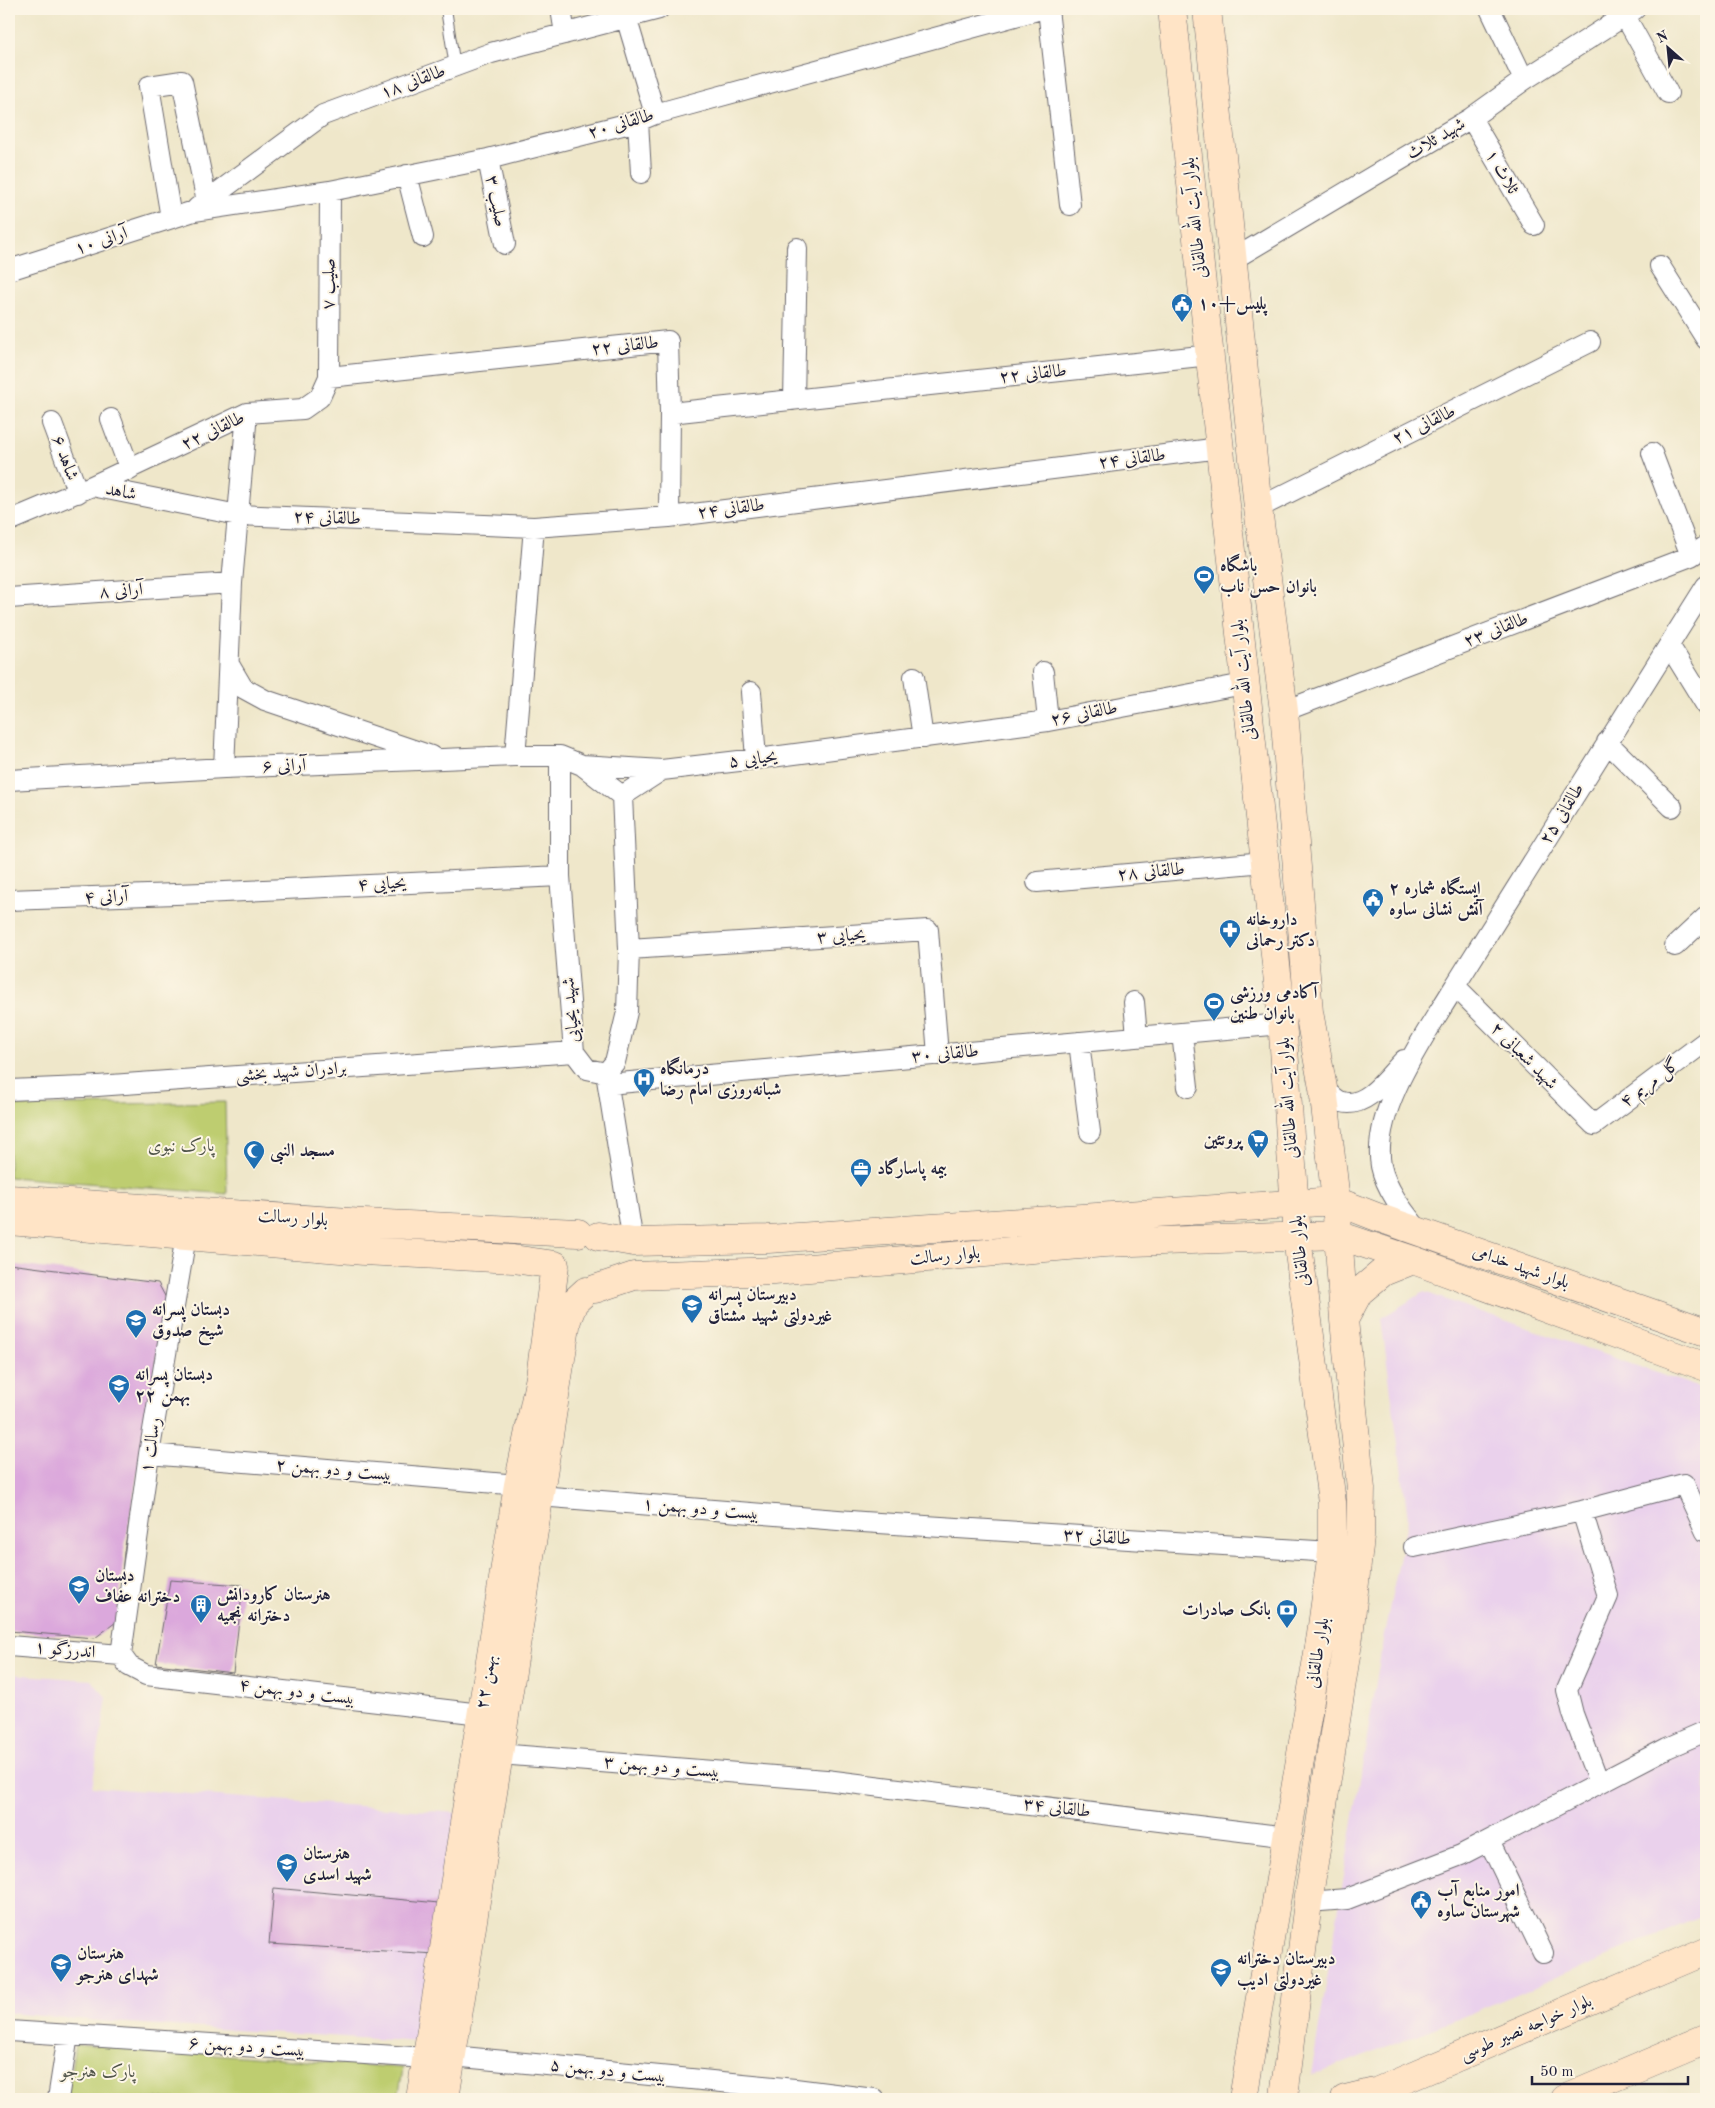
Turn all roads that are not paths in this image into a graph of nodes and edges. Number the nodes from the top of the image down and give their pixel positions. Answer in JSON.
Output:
{"nodes":[{"id":1,"x":446,"y":9,"type":"edge"},
{"id":2,"x":561,"y":9,"type":"edge"},
{"id":3,"x":659,"y":9,"type":"edge"},
{"id":4,"x":1041,"y":9,"type":"edge"},
{"id":5,"x":1048,"y":9,"type":"edge"},
{"id":6,"x":1172,"y":9,"type":"edge"},
{"id":7,"x":1207,"y":9,"type":"edge"},
{"id":8,"x":1490,"y":9,"type":"edge"},
{"id":9,"x":1630,"y":12,"type":"edge"},
{"id":10,"x":626,"y":18,"type":"junction"},
{"id":11,"x":566,"y":34,"type":"junction"},
{"id":12,"x":455,"y":67,"type":"junction"},
{"id":13,"x":1524,"y":80,"type":"junction"},
{"id":14,"x":1668,"y":93,"type":"dead end"},
{"id":15,"x":647,"y":118,"type":"junction"},
{"id":16,"x":1471,"y":118,"type":"junction"},
{"id":17,"x":488,"y":159,"type":"junction"},
{"id":18,"x":641,"y":173,"type":"dead end"},
{"id":19,"x":407,"y":175,"type":"junction"},
{"id":20,"x":330,"y":191,"type":"junction"},
{"id":21,"x":1070,"y":205,"type":"dead end"},
{"id":22,"x":200,"y":206,"type":"junction"},
{"id":23,"x":171,"y":218,"type":"junction"},
{"id":24,"x":1534,"y":225,"type":"dead end"},
{"id":25,"x":423,"y":238,"type":"dead end"},
{"id":26,"x":505,"y":244,"type":"dead end"},
{"id":27,"x":797,"y":248,"type":"dead end"},
{"id":28,"x":1232,"y":260,"type":"junction"},
{"id":29,"x":1201,"y":266,"type":"junction"},
{"id":30,"x":1660,"y":266,"type":"dead end"},
{"id":31,"x":9,"y":270,"type":"edge"},
{"id":32,"x":1706,"y":340,"type":"edge"},
{"id":33,"x":1590,"y":342,"type":"dead end"},
{"id":34,"x":1210,"y":355,"type":"junction"},
{"id":35,"x":329,"y":377,"type":"junction"},
{"id":36,"x":794,"y":400,"type":"junction"},
{"id":37,"x":247,"y":413,"type":"junction"},
{"id":38,"x":670,"y":413,"type":"junction"},
{"id":39,"x":111,"y":419,"type":"dead end"},
{"id":40,"x":52,"y":423,"type":"dead end"},
{"id":41,"x":1220,"y":448,"type":"junction"},
{"id":42,"x":1652,"y":453,"type":"dead end"},
{"id":43,"x":130,"y":470,"type":"junction"},
{"id":44,"x":85,"y":490,"type":"junction"},
{"id":45,"x":1258,"y":508,"type":"junction"},
{"id":46,"x":238,"y":515,"type":"junction"},
{"id":47,"x":669,"y":517,"type":"junction"},
{"id":48,"x":9,"y":521,"type":"edge"},
{"id":49,"x":534,"y":527,"type":"junction"},
{"id":50,"x":1699,"y":551,"type":"edge"},
{"id":51,"x":232,"y":584,"type":"junction"},
{"id":52,"x":1706,"y":586,"type":"edge"},
{"id":53,"x":9,"y":598,"type":"edge"},
{"id":54,"x":1669,"y":646,"type":"junction"},
{"id":55,"x":230,"y":666,"type":"junction"},
{"id":56,"x":1042,"y":672,"type":"dead end"},
{"id":57,"x":914,"y":677,"type":"dead end"},
{"id":58,"x":1244,"y":684,"type":"junction"},
{"id":59,"x":751,"y":692,"type":"dead end"},
{"id":60,"x":1706,"y":705,"type":"edge"},
{"id":61,"x":1284,"y":711,"type":"junction"},
{"id":62,"x":1048,"y":721,"type":"junction"},
{"id":63,"x":923,"y":738,"type":"junction"},
{"id":64,"x":1607,"y":742,"type":"junction"},
{"id":65,"x":515,"y":756,"type":"junction"},
{"id":66,"x":560,"y":756,"type":"junction"},
{"id":67,"x":442,"y":759,"type":"junction"},
{"id":68,"x":756,"y":759,"type":"junction"},
{"id":69,"x":582,"y":765,"type":"junction"},
{"id":70,"x":224,"y":768,"type":"junction"},
{"id":71,"x":662,"y":770,"type":"junction"},
{"id":72,"x":9,"y":780,"type":"edge"},
{"id":73,"x":622,"y":796,"type":"junction"},
{"id":74,"x":1672,"y":808,"type":"dead end"},
{"id":75,"x":1265,"y":862,"type":"junction"},
{"id":76,"x":560,"y":876,"type":"junction"},
{"id":77,"x":1037,"y":882,"type":"dead end"},
{"id":78,"x":203,"y":893,"type":"joint"},
{"id":79,"x":9,"y":900,"type":"edge"},
{"id":80,"x":1706,"y":917,"type":"edge"},
{"id":81,"x":1302,"y":939,"type":"junction"},
{"id":82,"x":1273,"y":942,"type":"junction"},
{"id":83,"x":1675,"y":946,"type":"dead end"},
{"id":84,"x":629,"y":949,"type":"junction"},
{"id":85,"x":1455,"y":986,"type":"junction"},
{"id":86,"x":1134,"y":1002,"type":"dead end"},
{"id":87,"x":1282,"y":1024,"type":"junction"},
{"id":88,"x":1182,"y":1033,"type":"junction"},
{"id":89,"x":1137,"y":1037,"type":"junction"},
{"id":90,"x":1706,"y":1041,"type":"edge"},
{"id":91,"x":1079,"y":1042,"type":"junction"},
{"id":92,"x":1421,"y":1043,"type":"junction"},
{"id":93,"x":574,"y":1052,"type":"junction"},
{"id":94,"x":938,"y":1055,"type":"junction"},
{"id":95,"x":607,"y":1078,"type":"junction"},
{"id":96,"x":1188,"y":1087,"type":"dead end"},
{"id":97,"x":1323,"y":1088,"type":"junction"},
{"id":98,"x":9,"y":1090,"type":"edge"},
{"id":99,"x":1594,"y":1125,"type":"joint"},
{"id":100,"x":1090,"y":1132,"type":"dead end"},
{"id":101,"x":9,"y":1199,"type":"edge"},
{"id":102,"x":1336,"y":1201,"type":"junction"},
{"id":103,"x":1296,"y":1203,"type":"junction"},
{"id":104,"x":9,"y":1221,"type":"edge"},
{"id":105,"x":1419,"y":1231,"type":"junction"},
{"id":106,"x":588,"y":1234,"type":"junction"},
{"id":107,"x":1338,"y":1235,"type":"junction"},
{"id":108,"x":186,"y":1236,"type":"junction"},
{"id":109,"x":1297,"y":1238,"type":"junction"},
{"id":110,"x":633,"y":1242,"type":"junction"},
{"id":111,"x":1413,"y":1260,"type":"junction"},
{"id":112,"x":555,"y":1265,"type":"junction"},
{"id":113,"x":590,"y":1290,"type":"junction"},
{"id":114,"x":1344,"y":1320,"type":"junction"},
{"id":115,"x":1706,"y":1332,"type":"edge"},
{"id":116,"x":1706,"y":1367,"type":"edge"},
{"id":117,"x":149,"y":1454,"type":"junction"},
{"id":118,"x":528,"y":1491,"type":"junction"},
{"id":119,"x":1582,"y":1511,"type":"junction"},
{"id":120,"x":862,"y":1522,"type":"joint"},
{"id":121,"x":1706,"y":1532,"type":"edge"},
{"id":122,"x":1414,"y":1547,"type":"dead end"},
{"id":123,"x":1332,"y":1552,"type":"junction"},
{"id":124,"x":9,"y":1646,"type":"edge"},
{"id":125,"x":121,"y":1655,"type":"junction"},
{"id":126,"x":481,"y":1714,"type":"junction"},
{"id":127,"x":1706,"y":1731,"type":"edge"},
{"id":128,"x":499,"y":1754,"type":"junction"},
{"id":129,"x":826,"y":1780,"type":"joint"},
{"id":130,"x":1599,"y":1783,"type":"junction"},
{"id":131,"x":1288,"y":1837,"type":"junction"},
{"id":132,"x":1489,"y":1841,"type":"junction"},
{"id":133,"x":1308,"y":1902,"type":"junction"},
{"id":134,"x":1706,"y":1951,"type":"edge"},
{"id":135,"x":1543,"y":1953,"type":"dead end"},
{"id":136,"x":9,"y":2030,"type":"edge"},
{"id":137,"x":68,"y":2035,"type":"junction"},
{"id":138,"x":1706,"y":2040,"type":"edge"},
{"id":139,"x":439,"y":2057,"type":"junction"},
{"id":140,"x":1373,"y":2095,"type":"edge"},
{"id":141,"x":1285,"y":2098,"type":"edge"},
{"id":142,"x":58,"y":2099,"type":"edge"},
{"id":143,"x":420,"y":2099,"type":"edge"},
{"id":144,"x":445,"y":2099,"type":"edge"},
{"id":145,"x":874,"y":2099,"type":"edge"},
{"id":146,"x":1244,"y":2099,"type":"edge"},
{"id":147,"x":1345,"y":2099,"type":"edge"},
{"id":148,"x":1564,"y":2099,"type":"edge"}],
"edges":[{"from":1,"to":12,"type":"lane"},
{"from":2,"to":11,"type":"street"},
{"from":3,"to":10,"type":"street","name":"طالقانی ۱۸"},
{"from":4,"to":15,"type":"street","name":"طالقانی ۲۰"},
{"from":5,"to":21,"type":"street"},
{"from":6,"to":29,"type":"main road","name":"بلوار آیت الله طالقانی"},
{"from":7,"to":28,"type":"main road","name":"بلوار آیت الله طالقانی"},
{"from":8,"to":13,"type":"street"},
{"from":9,"to":13,"type":"street","name":"شهید ثلاث"},
{"from":9,"to":14,"type":"street"},
{"from":10,"to":11,"type":"street","name":"طالقانی ۱۸"},
{"from":10,"to":15,"type":"street"},
{"from":11,"to":12,"type":"street","name":"طالقانی ۱۸"},
{"from":12,"to":22,"type":"street","name":"طالقانی ۱۸"},
{"from":13,"to":16,"type":"street","name":"شهید ثلاث"},
{"from":15,"to":17,"type":"street","name":"طالقانی ۲۰"},
{"from":15,"to":18,"type":"street"},
{"from":16,"to":24,"type":"street","name":"ثلاث ۱"},
{"from":16,"to":28,"type":"street","name":"شهید ثلاث"},
{"from":17,"to":19,"type":"street","name":"طالقانی ۲۰"},
{"from":17,"to":26,"type":"street","name":"صلیب ۳"},
{"from":19,"to":20,"type":"street","name":"طالقانی ۲۰"},
{"from":19,"to":25,"type":"street"},
{"from":20,"to":22,"type":"street","name":"طالقانی ۲۰"},
{"from":20,"to":35,"type":"street","name":"صلیب ۷"},
{"from":22,"to":23,"type":"street","name":"آرانی ۱۰"},
{"from":22,"to":23,"type":"street"},
{"from":23,"to":31,"type":"street","name":"آرانی ۱۰"},
{"from":27,"to":36,"type":"street"},
{"from":28,"to":29,"type":"main road"},
{"from":28,"to":45,"type":"main road","name":"بلوار آیت الله طالقانی"},
{"from":29,"to":34,"type":"main road","name":"بلوار آیت الله طالقانی"},
{"from":30,"to":32,"type":"street"},
{"from":33,"to":45,"type":"street","name":"طالقانی ۲۱"},
{"from":34,"to":36,"type":"street","name":"طالقانی ۲۲"},
{"from":34,"to":41,"type":"main road","name":"بلوار آیت الله طالقانی"},
{"from":35,"to":37,"type":"street","name":"طالقانی ۲۲"},
{"from":35,"to":38,"type":"street","name":"طالقانی ۲۲"},
{"from":36,"to":38,"type":"street","name":"طالقانی ۲۲"},
{"from":37,"to":43,"type":"street","name":"طالقانی ۲۲"},
{"from":37,"to":46,"type":"street"},
{"from":38,"to":47,"type":"street"},
{"from":39,"to":43,"type":"street"},
{"from":40,"to":44,"type":"street","name":"شاهد ۶"},
{"from":41,"to":47,"type":"street","name":"طالقانی ۲۴"},
{"from":41,"to":58,"type":"main road","name":"بلوار آیت الله طالقانی"},
{"from":42,"to":50,"type":"street"},
{"from":43,"to":44,"type":"street","name":"طالقانی ۲۲"},
{"from":44,"to":46,"type":"street","name":"شاهد"},
{"from":44,"to":48,"type":"street"},
{"from":45,"to":61,"type":"main road","name":"بلوار آیت الله طالقانی"},
{"from":46,"to":49,"type":"street","name":"طالقانی ۲۴"},
{"from":46,"to":51,"type":"street"},
{"from":47,"to":49,"type":"street","name":"طالقانی ۲۴"},
{"from":49,"to":65,"type":"street"},
{"from":50,"to":61,"type":"street","name":"طالقانی ۲۳"},
{"from":51,"to":53,"type":"street","name":"آرانی ۸"},
{"from":51,"to":55,"type":"street"},
{"from":52,"to":54,"type":"street","name":"طالقانی ۲۵"},
{"from":54,"to":60,"type":"street"},
{"from":54,"to":64,"type":"street","name":"طالقانی ۲۵"},
{"from":55,"to":67,"type":"street"},
{"from":55,"to":70,"type":"street"},
{"from":56,"to":62,"type":"street"},
{"from":57,"to":63,"type":"street"},
{"from":58,"to":62,"type":"street","name":"طالقانی ۲۶"},
{"from":58,"to":75,"type":"main road","name":"بلوار آیت الله طالقانی"},
{"from":59,"to":68,"type":"street"},
{"from":61,"to":81,"type":"main road","name":"بلوار آیت الله طالقانی"},
{"from":62,"to":63,"type":"street","name":"طالقانی ۲۶"},
{"from":63,"to":68,"type":"street","name":"یحیایی ۵"},
{"from":64,"to":74,"type":"street"},
{"from":64,"to":85,"type":"street","name":"طالقانی ۲۵"},
{"from":65,"to":66,"type":"street","name":"آرانی ۶"},
{"from":65,"to":67,"type":"street","name":"آرانی ۶"},
{"from":66,"to":69,"type":"street"},
{"from":66,"to":76,"type":"street","name":"شهید یحیایی"},
{"from":67,"to":70,"type":"street","name":"آرانی ۶"},
{"from":68,"to":71,"type":"street","name":"یحیایی ۵"},
{"from":69,"to":71,"type":"street","name":"یحیایی ۵"},
{"from":69,"to":73,"type":"street"},
{"from":70,"to":72,"type":"street","name":"آرانی ۶"},
{"from":71,"to":73,"type":"street"},
{"from":73,"to":84,"type":"street"},
{"from":75,"to":77,"type":"street","name":"طالقانی ۲۸"},
{"from":75,"to":82,"type":"main road","name":"بلوار آیت الله طالقانی"},
{"from":76,"to":78,"type":"street","name":"یحیایی ۴"},
{"from":76,"to":93,"type":"street","name":"شهید یحیایی"},
{"from":78,"to":79,"type":"street","name":"آرانی ۴"},
{"from":80,"to":83,"type":"street"},
{"from":81,"to":82,"type":"main road"},
{"from":81,"to":97,"type":"main road","name":"بلوار آیت الله طالقانی"},
{"from":82,"to":87,"type":"main road","name":"بلوار آیت الله طالقانی"},
{"from":84,"to":94,"type":"street","name":"یحیایی ۳"},
{"from":84,"to":95,"type":"street"},
{"from":85,"to":92,"type":"street","name":"طالقانی ۲۵"},
{"from":85,"to":99,"type":"street","name":"شهید شعبانی ۲"},
{"from":86,"to":89,"type":"street"},
{"from":87,"to":88,"type":"street","name":"طالقانی ۳۰"},
{"from":87,"to":103,"type":"main road","name":"بلوار آیت الله طالقانی"},
{"from":88,"to":89,"type":"street","name":"طالقانی ۳۰"},
{"from":88,"to":96,"type":"street"},
{"from":89,"to":91,"type":"street","name":"طالقانی ۳۰"},
{"from":90,"to":99,"type":"street","name":"گل مریم ۴"},
{"from":91,"to":94,"type":"street","name":"طالقانی ۳۰"},
{"from":91,"to":100,"type":"street"},
{"from":92,"to":97,"type":"street"},
{"from":92,"to":105,"type":"street"},
{"from":93,"to":95,"type":"street","name":"شهید یحیایی"},
{"from":93,"to":98,"type":"street","name":"برادران شهید بخشی"},
{"from":94,"to":95,"type":"street","name":"طالقانی ۳۰"},
{"from":95,"to":110,"type":"street"},
{"from":97,"to":102,"type":"main road","name":"بلوار آیت الله طالقانی"},
{"from":101,"to":106,"type":"main road","name":"بلوار رسالت"},
{"from":102,"to":103,"type":"main road","name":"بلوار رسالت"},
{"from":102,"to":105,"type":"main road","name":"بلوار شهید خدامی"},
{"from":102,"to":107,"type":"main road","name":"بلوار طالقانی"},
{"from":103,"to":109,"type":"main road","name":"بلوار طالقانی"},
{"from":103,"to":110,"type":"main road","name":"بلوار رسالت"},
{"from":104,"to":108,"type":"main road","name":"بلوار رسالت"},
{"from":105,"to":115,"type":"main road","name":"بلوار شهید خدامی"},
{"from":106,"to":110,"type":"main road","name":"بلوار رسالت"},
{"from":106,"to":112,"type":"main road"},
{"from":106,"to":113,"type":"main road"},
{"from":107,"to":109,"type":"main road","name":"بلوار رسالت"},
{"from":107,"to":111,"type":"main road","name":"بلوار شهید خدامی"},
{"from":107,"to":114,"type":"main road","name":"بلوار طالقانی"},
{"from":108,"to":112,"type":"main road","name":"بلوار رسالت"},
{"from":108,"to":117,"type":"street","name":"رسالت ۱"},
{"from":109,"to":113,"type":"main road","name":"بلوار رسالت"},
{"from":109,"to":123,"type":"main road","name":"بلوار طالقانی"},
{"from":111,"to":114,"type":"main road"},
{"from":111,"to":116,"type":"main road","name":"بلوار شهید خدامی"},
{"from":112,"to":113,"type":"main road"},
{"from":112,"to":118,"type":"main road","name":"۲۲ بهمن"},
{"from":113,"to":118,"type":"main road","name":"۲۲ بهمن"},
{"from":114,"to":133,"type":"main road","name":"بلوار طالقانی"},
{"from":117,"to":118,"type":"street","name":"بیست و دو بهمن ۲"},
{"from":117,"to":125,"type":"street","name":"رسالت ۱"},
{"from":118,"to":120,"type":"street","name":"بیست و دو بهمن ۱"},
{"from":118,"to":126,"type":"main road","name":"۲۲ بهمن"},
{"from":118,"to":128,"type":"main road","name":"۲۲ بهمن"},
{"from":119,"to":121,"type":"street"},
{"from":119,"to":122,"type":"street"},
{"from":119,"to":130,"type":"street"},
{"from":120,"to":123,"type":"street","name":"طالقانی ۳۲"},
{"from":123,"to":131,"type":"main road","name":"بلوار طالقانی"},
{"from":124,"to":125,"type":"street","name":"اندرزگو ۱"},
{"from":125,"to":126,"type":"street","name":"بیست و دو بهمن ۴"},
{"from":126,"to":139,"type":"main road","name":"۲۲ بهمن"},
{"from":127,"to":130,"type":"street"},
{"from":128,"to":129,"type":"street","name":"بیست و دو بهمن ۳"},
{"from":128,"to":139,"type":"main road","name":"۲۲ بهمن"},
{"from":129,"to":131,"type":"street","name":"طالقانی ۳۴"},
{"from":130,"to":132,"type":"street"},
{"from":131,"to":146,"type":"main road","name":"بلوار طالقانی"},
{"from":132,"to":133,"type":"street"},
{"from":132,"to":135,"type":"street"},
{"from":133,"to":141,"type":"main road","name":"بلوار طالقانی"},
{"from":134,"to":140,"type":"main road","name":"بلوار خواجه نصیر طوسی"},
{"from":136,"to":137,"type":"street","name":"بیست و دو بهمن ۶"},
{"from":137,"to":139,"type":"street","name":"بیست و دو بهمن ۶"},
{"from":137,"to":142,"type":"street"},
{"from":138,"to":148,"type":"main road"},
{"from":139,"to":143,"type":"main road","name":"۲۲ بهمن"},
{"from":139,"to":144,"type":"main road","name":"۲۲ بهمن"},
{"from":139,"to":145,"type":"street","name":"بیست و دو بهمن ۵"},
{"from":140,"to":147,"type":"main road","name":"بلوار خواجه نصیر طوسی"},
{"from":141,"to":146,"type":"main road"}]}
